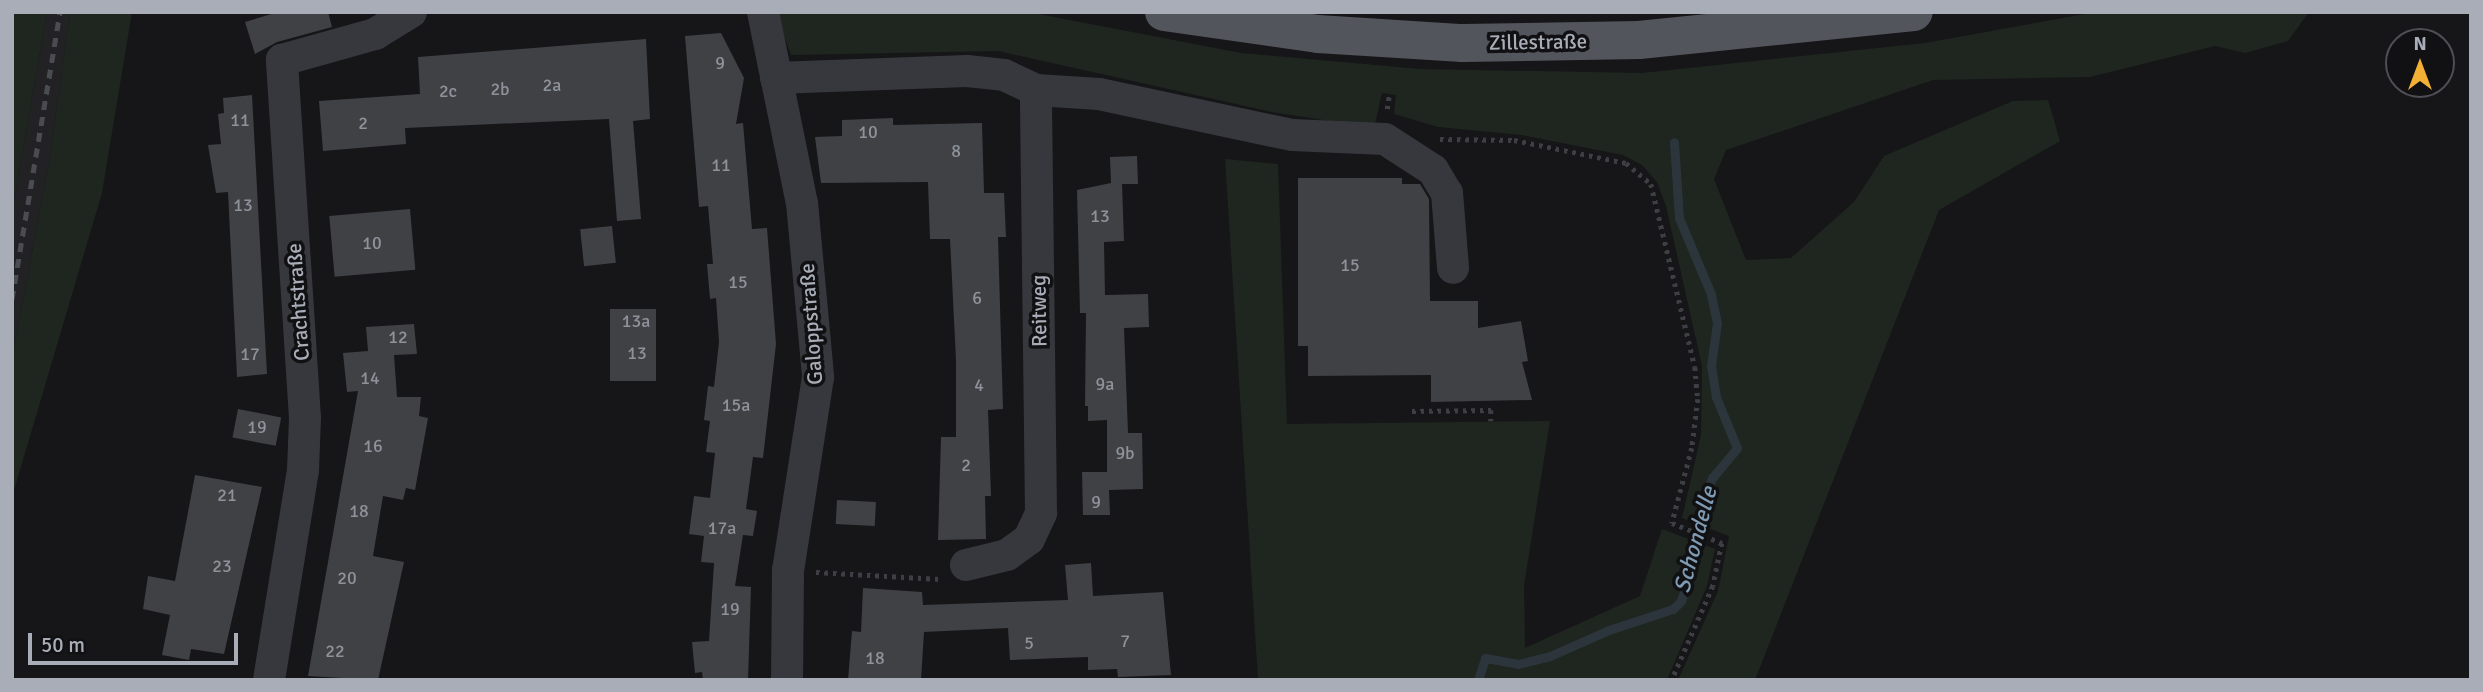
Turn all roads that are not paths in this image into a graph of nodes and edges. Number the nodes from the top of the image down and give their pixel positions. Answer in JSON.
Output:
{"nodes":[{"id":1,"x":411,"y":12,"type":"edge"},
{"id":2,"x":763,"y":12,"type":"edge"},
{"id":3,"x":1164,"y":12,"type":"edge"},
{"id":4,"x":1913,"y":12,"type":"edge"},
{"id":5,"x":776,"y":78,"type":"junction"},
{"id":6,"x":1036,"y":90,"type":"junction"},
{"id":7,"x":1453,"y":268,"type":"dead end"},
{"id":8,"x":967,"y":565,"type":"road end"},
{"id":9,"x":269,"y":680,"type":"edge"},
{"id":10,"x":787,"y":680,"type":"edge"}],
"edges":[{"from":1,"to":9,"type":"street","name":"Crachtstraße"},
{"from":2,"to":5,"type":"street","name":"Galoppstraße"},
{"from":3,"to":4,"type":"main road","name":"Zillestraße"},
{"from":5,"to":6,"type":"street"},
{"from":5,"to":10,"type":"street","name":"Galoppstraße"},
{"from":6,"to":7,"type":"street"},
{"from":6,"to":8,"type":"street","name":"Reitweg"}]}
